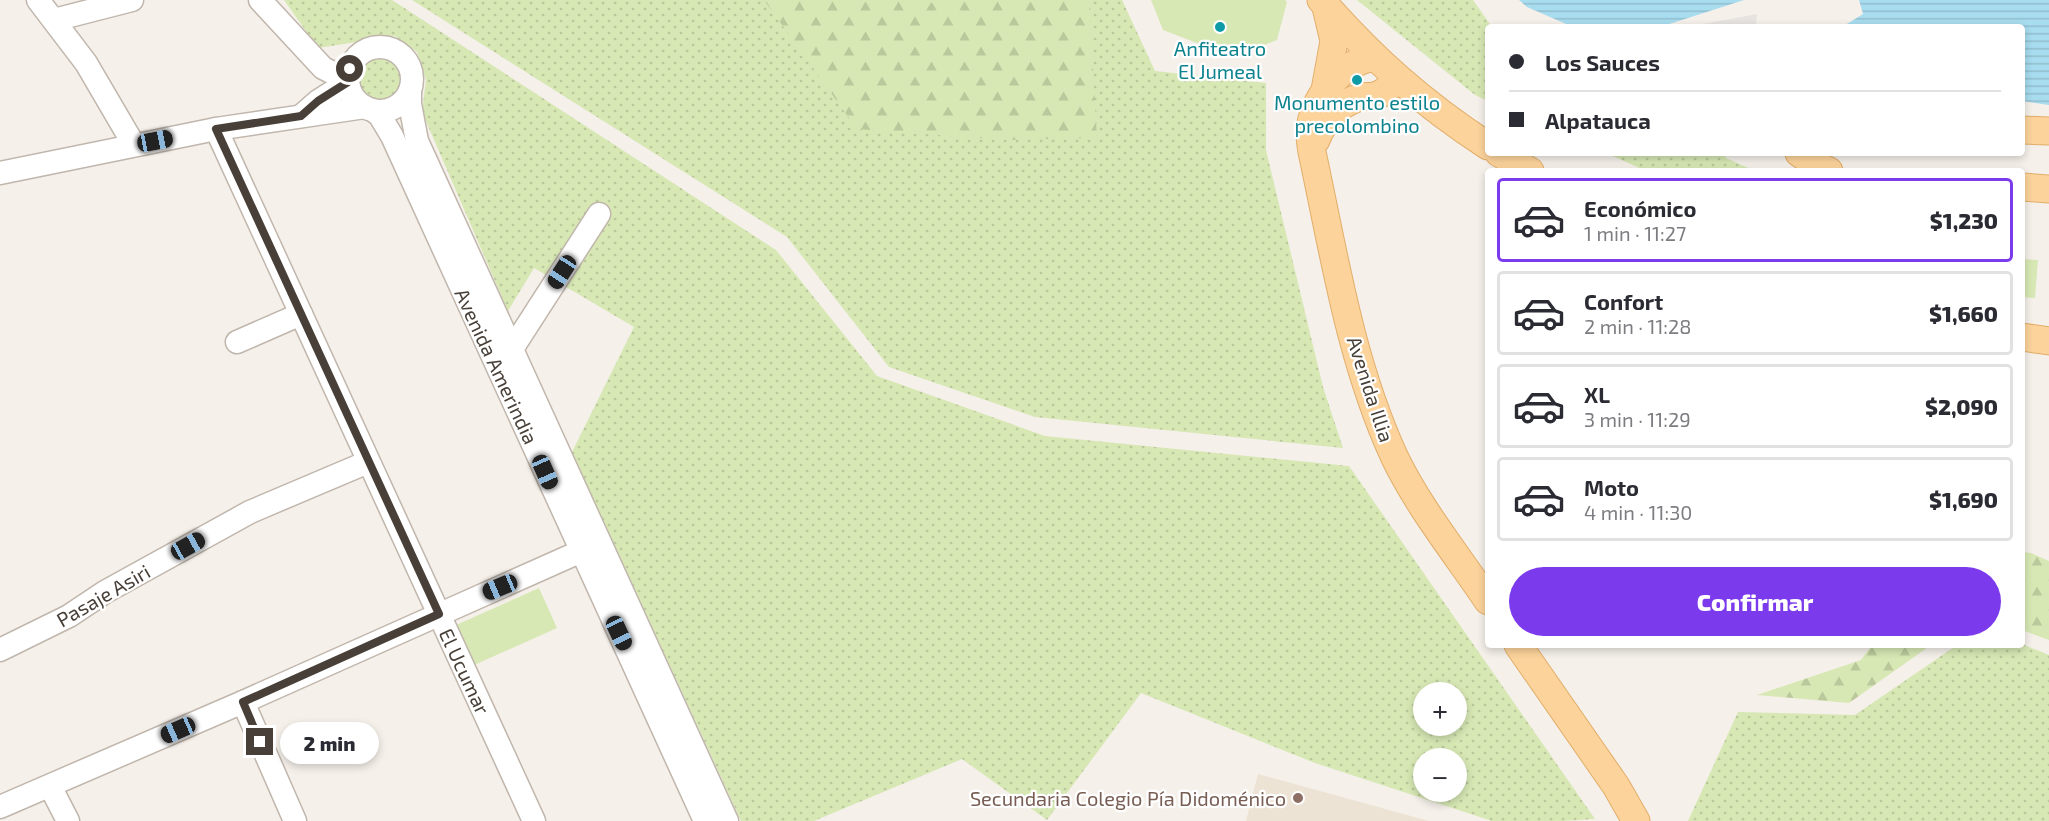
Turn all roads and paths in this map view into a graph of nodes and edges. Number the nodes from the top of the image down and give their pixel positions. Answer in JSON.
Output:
{"nodes":[{"id":1,"x":38,"y":0,"type":"edge"},
{"id":2,"x":132,"y":0,"type":"edge"},
{"id":3,"x":260,"y":0,"type":"edge"},
{"id":4,"x":1324,"y":3,"type":"edge"},
{"id":5,"x":54,"y":20,"type":"junction"},
{"id":6,"x":362,"y":52,"type":"junction"},
{"id":7,"x":310,"y":55,"type":"junction"},
{"id":8,"x":1374,"y":57,"type":"junction"},
{"id":9,"x":1396,"y":78,"type":"junction"},
{"id":10,"x":348,"y":80,"type":"junction"},
{"id":11,"x":410,"y":91,"type":"junction"},
{"id":12,"x":1323,"y":94,"type":"junction"},
{"id":13,"x":369,"y":109,"type":"junction"},
{"id":14,"x":301,"y":116,"type":"junction"},
{"id":15,"x":216,"y":129,"type":"junction"},
{"id":16,"x":2025,"y":130,"type":"edge"},
{"id":17,"x":2049,"y":131,"type":"edge"},
{"id":18,"x":1485,"y":144,"type":"edge"},
{"id":19,"x":134,"y":145,"type":"junction"},
{"id":20,"x":1312,"y":152,"type":"junction"},
{"id":21,"x":1503,"y":156,"type":"edge"},
{"id":22,"x":1804,"y":156,"type":"edge"},
{"id":23,"x":1525,"y":168,"type":"edge"},
{"id":24,"x":1823,"y":168,"type":"edge"},
{"id":25,"x":0,"y":173,"type":"edge"},
{"id":26,"x":2025,"y":187,"type":"edge"},
{"id":27,"x":2049,"y":189,"type":"edge"},
{"id":28,"x":599,"y":214,"type":"dead end"},
{"id":29,"x":301,"y":314,"type":"junction"},
{"id":30,"x":2025,"y":337,"type":"edge"},
{"id":31,"x":2049,"y":341,"type":"edge"},
{"id":32,"x":237,"y":342,"type":"dead end"},
{"id":33,"x":512,"y":350,"type":"junction"},
{"id":34,"x":368,"y":462,"type":"junction"},
{"id":35,"x":591,"y":547,"type":"junction"},
{"id":36,"x":1485,"y":597,"type":"edge"},
{"id":37,"x":439,"y":614,"type":"junction"},
{"id":38,"x":1520,"y":648,"type":"edge"},
{"id":39,"x":0,"y":650,"type":"edge"},
{"id":40,"x":243,"y":702,"type":"junction"},
{"id":41,"x":50,"y":786,"type":"junction"},
{"id":42,"x":0,"y":807,"type":"edge"},
{"id":43,"x":710,"y":818,"type":"edge"},
{"id":44,"x":68,"y":821,"type":"edge"},
{"id":45,"x":295,"y":821,"type":"edge"},
{"id":46,"x":534,"y":821,"type":"edge"},
{"id":47,"x":1636,"y":821,"type":"edge"}],
"edges":[{"from":1,"to":5,"type":"street"},
{"from":2,"to":5,"type":"street"},
{"from":3,"to":7,"type":"street"},
{"from":4,"to":8,"type":"main road"},
{"from":4,"to":12,"type":"main road","name":"Avenida Illia"},
{"from":5,"to":19,"type":"street"},
{"from":6,"to":7,"type":"street"},
{"from":6,"to":10,"type":"street"},
{"from":6,"to":11,"type":"street"},
{"from":7,"to":10,"type":"street"},
{"from":8,"to":9,"type":"main road"},
{"from":8,"to":12,"type":"main road","name":"Avenida Illia"},
{"from":9,"to":18,"type":"main road"},
{"from":9,"to":20,"type":"main road"},
{"from":10,"to":13,"type":"street"},
{"from":10,"to":14,"type":"street"},
{"from":11,"to":13,"type":"street"},
{"from":11,"to":33,"type":"street"},
{"from":12,"to":20,"type":"main road","name":"Avenida Illia"},
{"from":13,"to":14,"type":"street"},
{"from":13,"to":35,"type":"street","name":"Avenida Amerindia"},
{"from":14,"to":15,"type":"street"},
{"from":15,"to":19,"type":"street"},
{"from":15,"to":29,"type":"street","name":"El Ucumar"},
{"from":16,"to":17,"type":"main road"},
{"from":19,"to":25,"type":"street"},
{"from":20,"to":36,"type":"main road","name":"Avenida Illia"},
{"from":21,"to":23,"type":"main road"},
{"from":22,"to":24,"type":"main road"},
{"from":26,"to":27,"type":"main road"},
{"from":28,"to":33,"type":"street"},
{"from":29,"to":32,"type":"street"},
{"from":29,"to":34,"type":"street","name":"El Ucumar"},
{"from":30,"to":31,"type":"main road"},
{"from":33,"to":35,"type":"street"},
{"from":34,"to":37,"type":"street","name":"El Ucumar"},
{"from":34,"to":39,"type":"street","name":"Pasaje Asiri"},
{"from":35,"to":37,"type":"street"},
{"from":35,"to":43,"type":"street","name":"Avenida Amerindia"},
{"from":37,"to":40,"type":"street"},
{"from":37,"to":46,"type":"street","name":"El Ucumar"},
{"from":38,"to":47,"type":"main road"},
{"from":40,"to":41,"type":"street"},
{"from":40,"to":45,"type":"street"},
{"from":41,"to":42,"type":"street"},
{"from":41,"to":44,"type":"street"}]}
